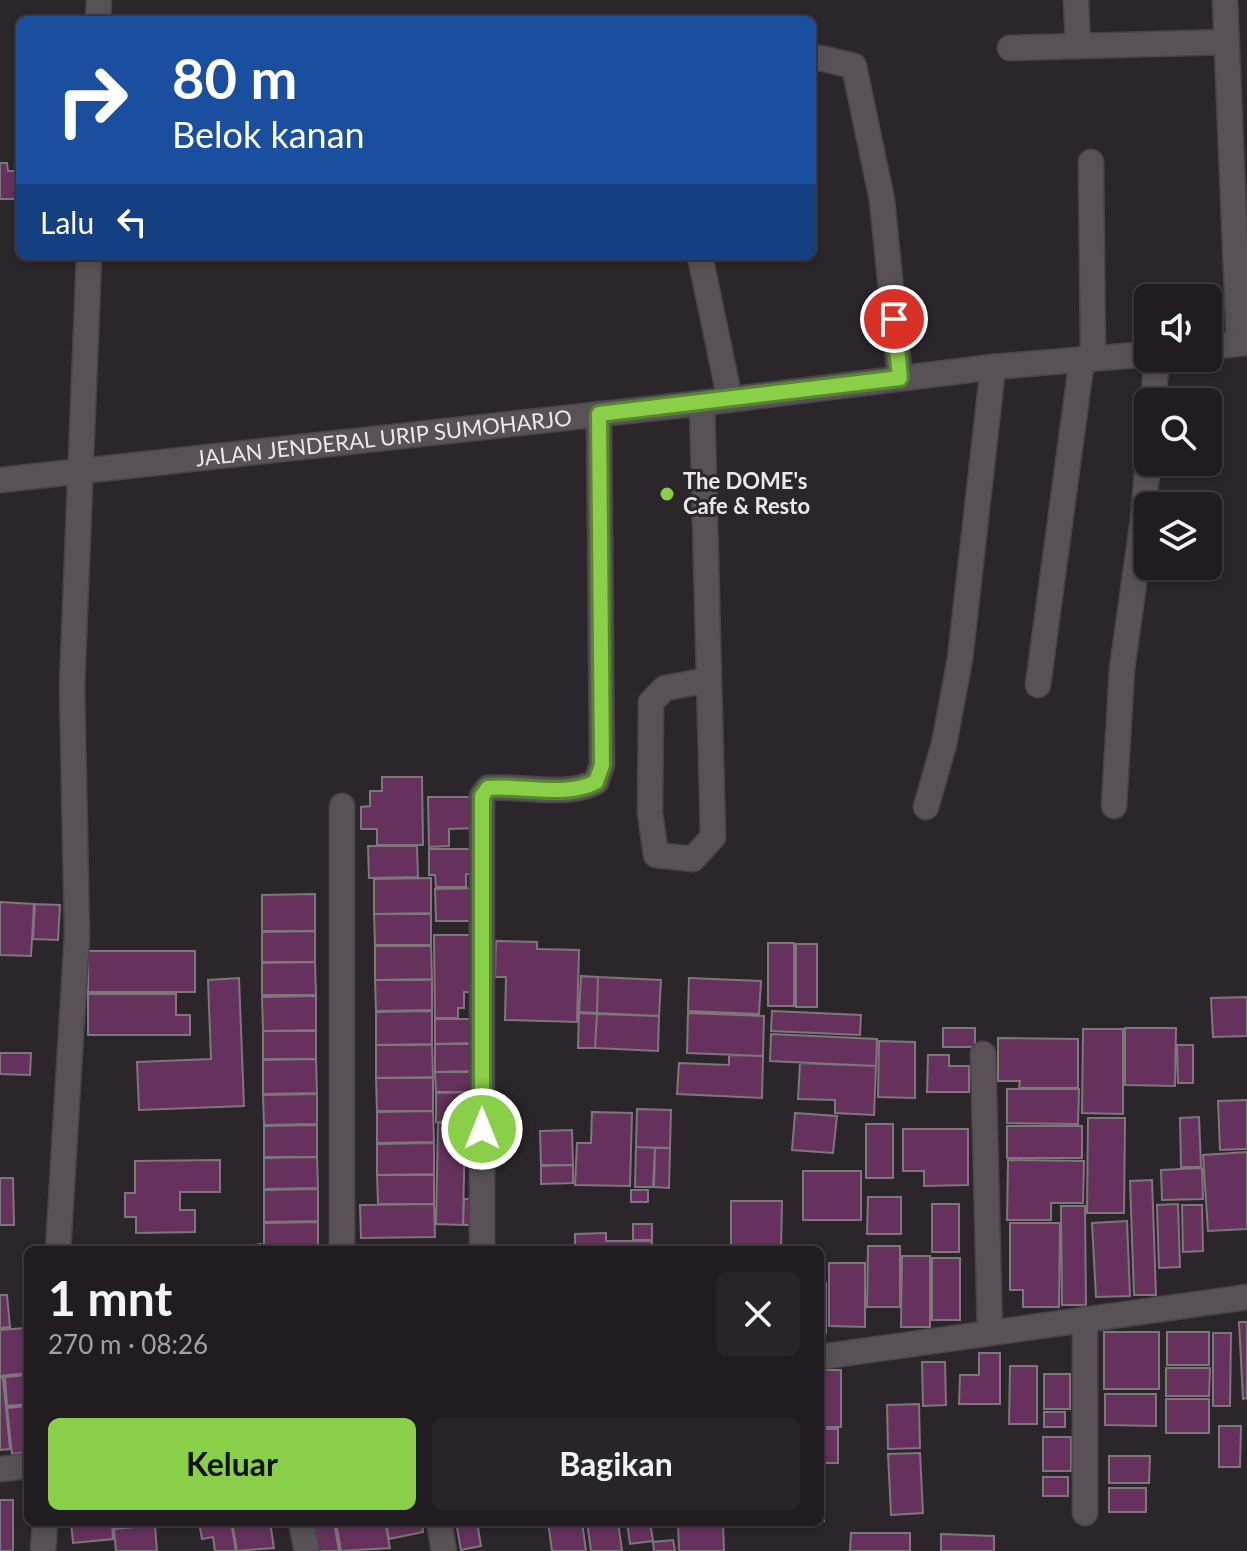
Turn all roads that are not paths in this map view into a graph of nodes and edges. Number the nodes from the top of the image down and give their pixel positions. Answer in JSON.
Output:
{"nodes":[{"id":1,"x":1076,"y":0,"type":"edge"},
{"id":2,"x":1225,"y":0,"type":"edge"},
{"id":3,"x":1227,"y":42,"type":"junction"},
{"id":4,"x":1078,"y":46,"type":"junction"},
{"id":5,"x":1010,"y":48,"type":"dead end"},
{"id":6,"x":816,"y":58,"type":"edge"},
{"id":7,"x":1091,"y":162,"type":"dead end"},
{"id":8,"x":89,"y":260,"type":"edge"},
{"id":9,"x":701,"y":260,"type":"edge"},
{"id":10,"x":1243,"y":343,"type":"edge"},
{"id":11,"x":1222,"y":345,"type":"edge"},
{"id":12,"x":1134,"y":355,"type":"edge"},
{"id":13,"x":1087,"y":359,"type":"junction"},
{"id":14,"x":993,"y":367,"type":"junction"},
{"id":15,"x":900,"y":378,"type":"junction"},
{"id":16,"x":730,"y":400,"type":"junction"},
{"id":17,"x":702,"y":403,"type":"junction"},
{"id":18,"x":599,"y":414,"type":"junction"},
{"id":19,"x":81,"y":472,"type":"junction"},
{"id":20,"x":1147,"y":476,"type":"edge"},
{"id":21,"x":0,"y":480,"type":"edge"},
{"id":22,"x":709,"y":680,"type":"junction"},
{"id":23,"x":1038,"y":685,"type":"dead end"},
{"id":24,"x":342,"y":806,"type":"dead end"},
{"id":25,"x":1114,"y":806,"type":"dead end"},
{"id":26,"x":926,"y":807,"type":"dead end"},
{"id":27,"x":983,"y":1054,"type":"dead end"},
{"id":28,"x":58,"y":1246,"type":"edge"},
{"id":29,"x":342,"y":1246,"type":"edge"},
{"id":30,"x":482,"y":1246,"type":"edge"},
{"id":31,"x":1247,"y":1297,"type":"edge"},
{"id":32,"x":1085,"y":1319,"type":"junction"},
{"id":33,"x":990,"y":1332,"type":"junction"},
{"id":34,"x":824,"y":1356,"type":"edge"},
{"id":35,"x":24,"y":1466,"type":"edge"},
{"id":36,"x":0,"y":1469,"type":"edge"},
{"id":37,"x":1085,"y":1513,"type":"dead end"},
{"id":38,"x":45,"y":1526,"type":"edge"},
{"id":39,"x":302,"y":1526,"type":"edge"},
{"id":40,"x":440,"y":1526,"type":"edge"},
{"id":41,"x":43,"y":1551,"type":"edge"},
{"id":42,"x":307,"y":1551,"type":"edge"},
{"id":43,"x":444,"y":1551,"type":"edge"}],
"edges":[{"from":1,"to":4,"type":"street"},
{"from":2,"to":3,"type":"street"},
{"from":3,"to":4,"type":"street"},
{"from":3,"to":10,"type":"street"},
{"from":4,"to":5,"type":"street"},
{"from":6,"to":15,"type":"street"},
{"from":7,"to":13,"type":"street"},
{"from":8,"to":19,"type":"street"},
{"from":9,"to":16,"type":"street"},
{"from":10,"to":11,"type":"street"},
{"from":12,"to":13,"type":"street","name":"JALAN JENDERAL URIP SUMOHARJO"},
{"from":13,"to":14,"type":"street","name":"JALAN JENDERAL URIP SUMOHARJO"},
{"from":13,"to":23,"type":"street"},
{"from":14,"to":15,"type":"street","name":"JALAN JENDERAL URIP SUMOHARJO"},
{"from":14,"to":26,"type":"street"},
{"from":15,"to":16,"type":"street","name":"JALAN JENDERAL URIP SUMOHARJO"},
{"from":16,"to":17,"type":"street","name":"JALAN JENDERAL URIP SUMOHARJO"},
{"from":17,"to":18,"type":"street","name":"JALAN JENDERAL URIP SUMOHARJO"},
{"from":17,"to":22,"type":"street"},
{"from":18,"to":19,"type":"street","name":"JALAN JENDERAL URIP SUMOHARJO"},
{"from":18,"to":30,"type":"street"},
{"from":19,"to":21,"type":"street","name":"JALAN JENDERAL URIP SUMOHARJO"},
{"from":19,"to":28,"type":"street"},
{"from":20,"to":25,"type":"street"},
{"from":22,"to":22,"type":"street"},
{"from":24,"to":29,"type":"street"},
{"from":27,"to":33,"type":"street"},
{"from":31,"to":32,"type":"street"},
{"from":32,"to":33,"type":"street"},
{"from":32,"to":37,"type":"street"},
{"from":33,"to":34,"type":"street"},
{"from":35,"to":36,"type":"street"},
{"from":38,"to":41,"type":"street"},
{"from":39,"to":42,"type":"street"},
{"from":40,"to":43,"type":"street"}]}
